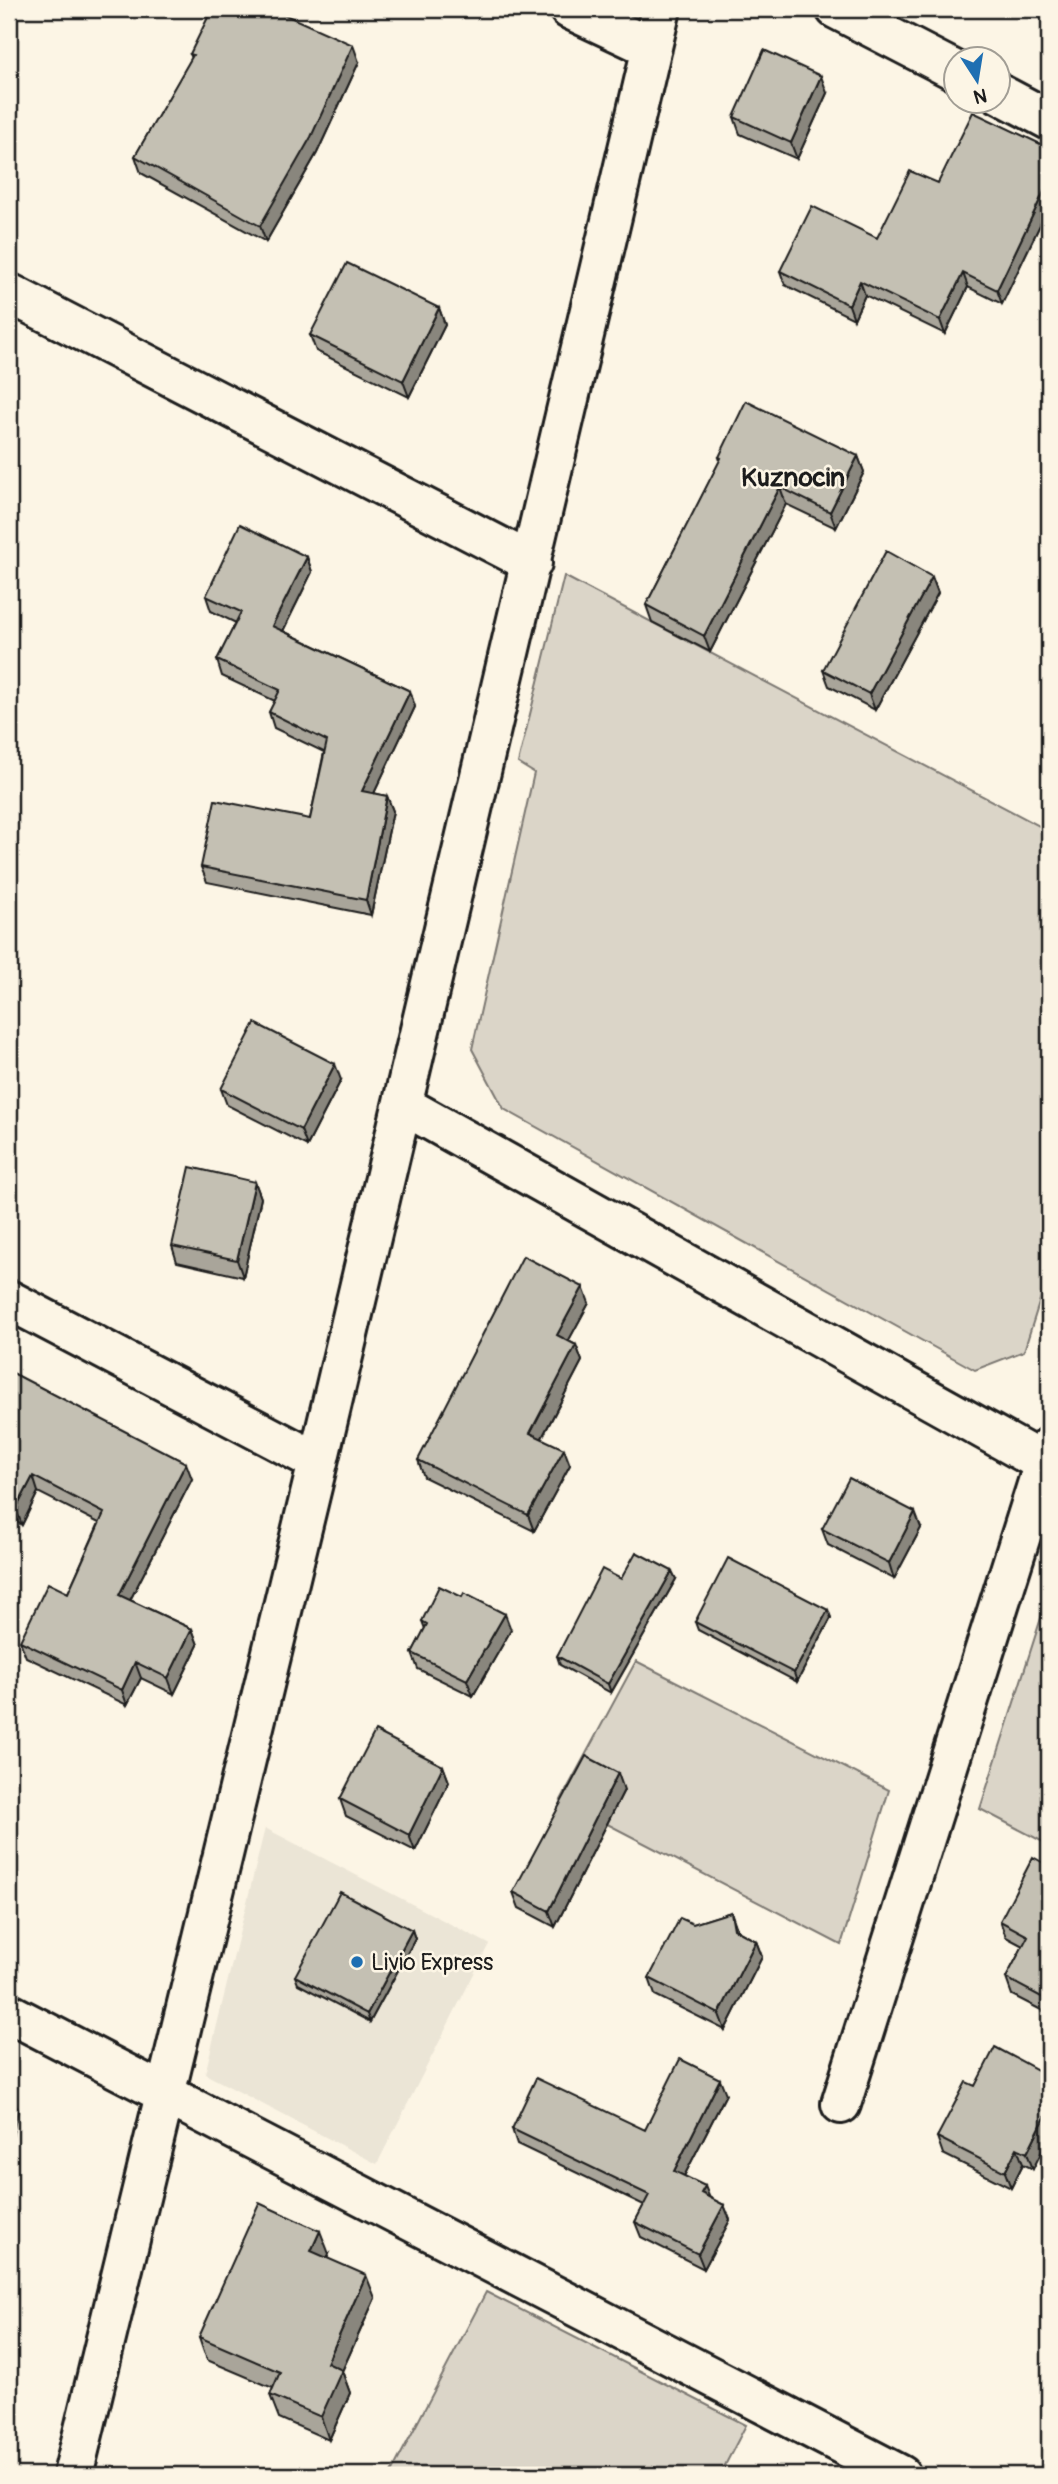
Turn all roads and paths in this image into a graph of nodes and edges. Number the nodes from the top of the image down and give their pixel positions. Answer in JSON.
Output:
{"nodes":[{"id":1,"x":569,"y":9,"type":"edge"},
{"id":2,"x":662,"y":9,"type":"edge"},
{"id":3,"x":836,"y":9,"type":"edge"},
{"id":4,"x":652,"y":48,"type":"junction"},
{"id":5,"x":942,"y":63,"type":"edge"},
{"id":6,"x":1012,"y":100,"type":"edge"},
{"id":7,"x":1049,"y":120,"type":"edge"},
{"id":8,"x":9,"y":293,"type":"edge"},
{"id":9,"x":532,"y":563,"type":"junction"},
{"id":10,"x":403,"y":1105,"type":"junction"},
{"id":11,"x":9,"y":1300,"type":"edge"},
{"id":12,"x":1048,"y":1459,"type":"edge"},
{"id":13,"x":318,"y":1462,"type":"junction"},
{"id":14,"x":9,"y":2013,"type":"edge"},
{"id":15,"x":167,"y":2095,"type":"junction"},
{"id":16,"x":841,"y":2104,"type":"dead end"},
{"id":17,"x":73,"y":2475,"type":"edge"},
{"id":18,"x":901,"y":2475,"type":"edge"}],
"edges":[{"from":1,"to":4,"type":"street"},
{"from":2,"to":4,"type":"street"},
{"from":3,"to":5,"type":"street"},
{"from":4,"to":9,"type":"street"},
{"from":6,"to":7,"type":"street"},
{"from":8,"to":9,"type":"street"},
{"from":9,"to":10,"type":"street"},
{"from":10,"to":12,"type":"street"},
{"from":10,"to":13,"type":"street"},
{"from":11,"to":13,"type":"street"},
{"from":12,"to":16,"type":"street"},
{"from":13,"to":15,"type":"street"},
{"from":14,"to":15,"type":"street"},
{"from":15,"to":17,"type":"street"},
{"from":15,"to":18,"type":"street"}]}
